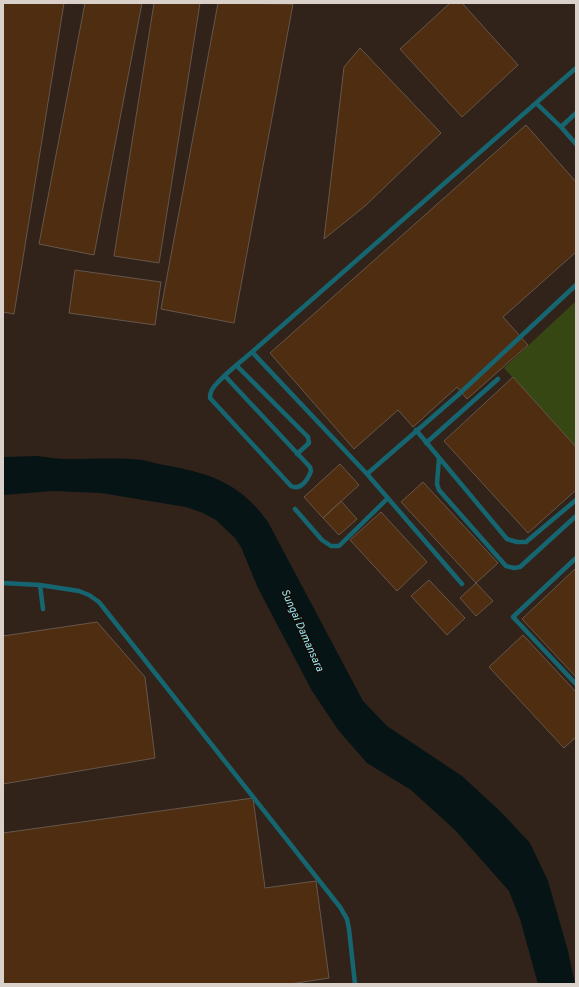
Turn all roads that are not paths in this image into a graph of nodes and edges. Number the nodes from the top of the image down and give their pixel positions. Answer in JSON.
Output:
{"nodes":[{"id":1,"x":576,"y":68,"type":"edge"},
{"id":2,"x":536,"y":103,"type":"junction"},
{"id":3,"x":576,"y":113,"type":"edge"},
{"id":4,"x":561,"y":127,"type":"junction"},
{"id":5,"x":576,"y":144,"type":"edge"},
{"id":6,"x":576,"y":285,"type":"edge"},
{"id":7,"x":252,"y":352,"type":"junction"},
{"id":8,"x":237,"y":366,"type":"junction"},
{"id":9,"x":225,"y":376,"type":"junction"},
{"id":10,"x":498,"y":379,"type":"dead end"},
{"id":11,"x":416,"y":430,"type":"junction"},
{"id":12,"x":426,"y":443,"type":"junction"},
{"id":13,"x":298,"y":454,"type":"junction"},
{"id":14,"x":439,"y":458,"type":"junction"},
{"id":15,"x":367,"y":474,"type":"junction"},
{"id":16,"x":388,"y":498,"type":"junction"},
{"id":17,"x":576,"y":500,"type":"edge"},
{"id":18,"x":295,"y":509,"type":"dead end"},
{"id":19,"x":576,"y":516,"type":"edge"},
{"id":20,"x":576,"y":558,"type":"edge"},
{"id":21,"x":3,"y":583,"type":"edge"},
{"id":22,"x":462,"y":584,"type":"dead end"},
{"id":23,"x":40,"y":585,"type":"junction"},
{"id":24,"x":43,"y":609,"type":"dead end"},
{"id":25,"x":576,"y":684,"type":"edge"},
{"id":26,"x":355,"y":984,"type":"edge"}],
"edges":[{"from":1,"to":2,"type":"lane"},
{"from":2,"to":4,"type":"lane"},
{"from":2,"to":7,"type":"lane"},
{"from":3,"to":4,"type":"lane"},
{"from":4,"to":5,"type":"lane"},
{"from":6,"to":11,"type":"lane"},
{"from":7,"to":8,"type":"lane"},
{"from":7,"to":15,"type":"lane"},
{"from":8,"to":9,"type":"lane"},
{"from":8,"to":13,"type":"lane"},
{"from":9,"to":13,"type":"lane"},
{"from":9,"to":13,"type":"lane"},
{"from":10,"to":12,"type":"lane"},
{"from":11,"to":12,"type":"lane"},
{"from":11,"to":15,"type":"lane"},
{"from":12,"to":14,"type":"lane"},
{"from":14,"to":17,"type":"lane"},
{"from":14,"to":19,"type":"lane"},
{"from":15,"to":16,"type":"lane"},
{"from":16,"to":18,"type":"lane"},
{"from":16,"to":22,"type":"lane"},
{"from":20,"to":25,"type":"lane"},
{"from":21,"to":23,"type":"lane"},
{"from":23,"to":24,"type":"lane"},
{"from":23,"to":26,"type":"lane"}]}
